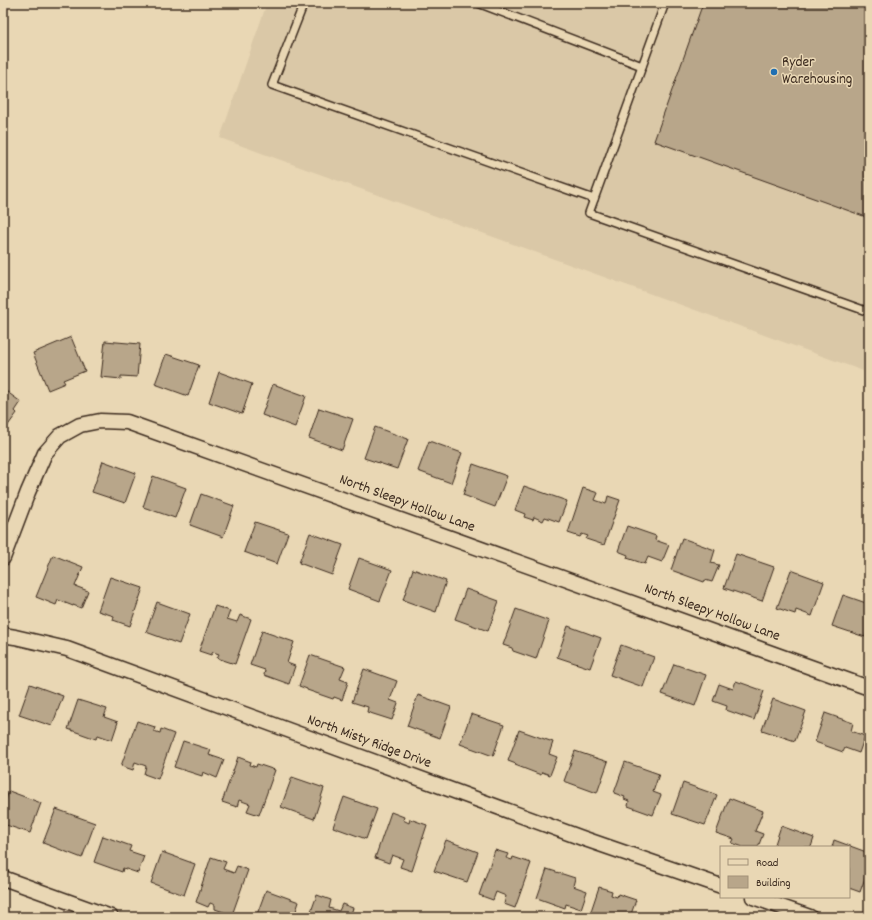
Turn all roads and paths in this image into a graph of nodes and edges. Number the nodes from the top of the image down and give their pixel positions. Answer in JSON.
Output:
{"nodes":[{"id":1,"x":304,"y":3,"type":"edge"},
{"id":2,"x":478,"y":3,"type":"edge"},
{"id":3,"x":665,"y":3,"type":"edge"},
{"id":4,"x":642,"y":66,"type":"junction"},
{"id":5,"x":594,"y":199,"type":"junction"},
{"id":6,"x":869,"y":312,"type":"edge"},
{"id":7,"x":3,"y":558,"type":"edge"},
{"id":8,"x":3,"y":635,"type":"edge"},
{"id":9,"x":869,"y":688,"type":"edge"},
{"id":10,"x":3,"y":878,"type":"edge"},
{"id":11,"x":720,"y":886,"type":"edge"},
{"id":12,"x":756,"y":898,"type":"edge"},
{"id":13,"x":111,"y":917,"type":"edge"},
{"id":14,"x":810,"y":917,"type":"edge"}],
"edges":[{"from":1,"to":5,"type":"lane"},
{"from":2,"to":4,"type":"lane"},
{"from":3,"to":4,"type":"lane"},
{"from":4,"to":5,"type":"lane"},
{"from":5,"to":6,"type":"lane"},
{"from":7,"to":9,"type":"street","name":"North Sleepy Hollow Lane"},
{"from":8,"to":11,"type":"street","name":"North Misty Ridge Drive"},
{"from":10,"to":13,"type":"street"},
{"from":12,"to":14,"type":"street"}]}
